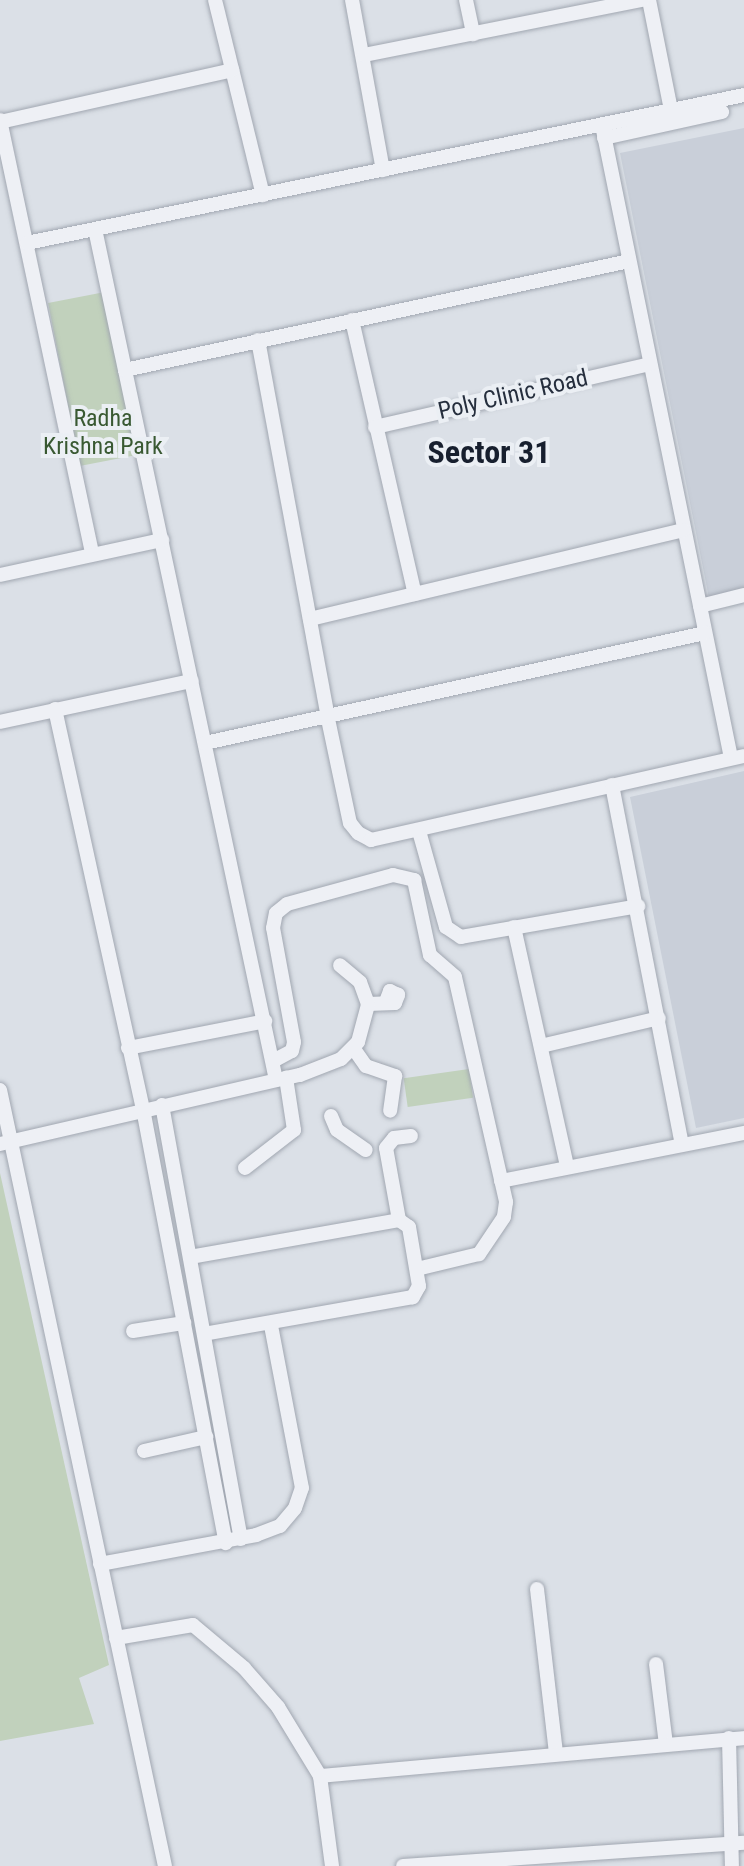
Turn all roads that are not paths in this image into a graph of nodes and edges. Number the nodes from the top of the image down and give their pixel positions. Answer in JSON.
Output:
{"nodes":[{"id":1,"x":215,"y":0,"type":"edge"},
{"id":2,"x":352,"y":0,"type":"edge"},
{"id":3,"x":466,"y":0,"type":"edge"},
{"id":4,"x":646,"y":0,"type":"edge"},
{"id":5,"x":473,"y":34,"type":"junction"},
{"id":6,"x":364,"y":55,"type":"junction"},
{"id":7,"x":232,"y":70,"type":"junction"},
{"id":8,"x":744,"y":95,"type":"edge"},
{"id":9,"x":671,"y":110,"type":"junction"},
{"id":10,"x":722,"y":112,"type":"dead end"},
{"id":11,"x":0,"y":121,"type":"edge"},
{"id":12,"x":603,"y":131,"type":"junction"},
{"id":13,"x":383,"y":170,"type":"junction"},
{"id":14,"x":263,"y":195,"type":"junction"},
{"id":15,"x":95,"y":229,"type":"junction"},
{"id":16,"x":27,"y":243,"type":"junction"},
{"id":17,"x":629,"y":261,"type":"junction"},
{"id":18,"x":352,"y":320,"type":"junction"},
{"id":19,"x":258,"y":340,"type":"junction"},
{"id":20,"x":650,"y":364,"type":"junction"},
{"id":21,"x":125,"y":370,"type":"junction"},
{"id":22,"x":375,"y":427,"type":"junction"},
{"id":23,"x":684,"y":530,"type":"junction"},
{"id":24,"x":162,"y":540,"type":"junction"},
{"id":25,"x":92,"y":554,"type":"junction"},
{"id":26,"x":0,"y":575,"type":"edge"},
{"id":27,"x":415,"y":594,"type":"junction"},
{"id":28,"x":744,"y":595,"type":"edge"},
{"id":29,"x":700,"y":606,"type":"junction"},
{"id":30,"x":310,"y":619,"type":"junction"},
{"id":31,"x":705,"y":633,"type":"junction"},
{"id":32,"x":192,"y":681,"type":"junction"},
{"id":33,"x":55,"y":709,"type":"junction"},
{"id":34,"x":328,"y":719,"type":"junction"},
{"id":35,"x":0,"y":722,"type":"edge"},
{"id":36,"x":205,"y":743,"type":"junction"},
{"id":37,"x":737,"y":757,"type":"edge"},
{"id":38,"x":612,"y":785,"type":"junction"},
{"id":39,"x":419,"y":831,"type":"junction"},
{"id":40,"x":638,"y":906,"type":"junction"},
{"id":41,"x":514,"y":927,"type":"junction"},
{"id":42,"x":340,"y":965,"type":"dead end"},
{"id":43,"x":387,"y":999,"type":"dead end"},
{"id":44,"x":368,"y":1004,"type":"junction"},
{"id":45,"x":659,"y":1018,"type":"junction"},
{"id":46,"x":265,"y":1021,"type":"junction"},
{"id":47,"x":541,"y":1046,"type":"junction"},
{"id":48,"x":128,"y":1048,"type":"junction"},
{"id":49,"x":354,"y":1049,"type":"junction"},
{"id":50,"x":273,"y":1061,"type":"junction"},
{"id":51,"x":281,"y":1079,"type":"junction"},
{"id":52,"x":0,"y":1090,"type":"edge"},
{"id":53,"x":162,"y":1105,"type":"junction"},
{"id":54,"x":143,"y":1109,"type":"junction"},
{"id":55,"x":390,"y":1111,"type":"dead end"},
{"id":56,"x":331,"y":1116,"type":"dead end"},
{"id":57,"x":744,"y":1133,"type":"edge"},
{"id":58,"x":411,"y":1136,"type":"dead end"},
{"id":59,"x":5,"y":1143,"type":"edge"},
{"id":60,"x":682,"y":1144,"type":"junction"},
{"id":61,"x":377,"y":1150,"type":"junction"},
{"id":62,"x":567,"y":1166,"type":"junction"},
{"id":63,"x":245,"y":1168,"type":"dead end"},
{"id":64,"x":501,"y":1181,"type":"junction"},
{"id":65,"x":399,"y":1220,"type":"junction"},
{"id":66,"x":190,"y":1257,"type":"junction"},
{"id":67,"x":417,"y":1269,"type":"junction"},
{"id":68,"x":184,"y":1323,"type":"junction"},
{"id":69,"x":271,"y":1325,"type":"junction"},
{"id":70,"x":133,"y":1331,"type":"dead end"},
{"id":71,"x":204,"y":1334,"type":"junction"},
{"id":72,"x":206,"y":1437,"type":"junction"},
{"id":73,"x":144,"y":1451,"type":"dead end"},
{"id":74,"x":241,"y":1539,"type":"junction"},
{"id":75,"x":226,"y":1543,"type":"junction"},
{"id":76,"x":100,"y":1564,"type":"junction"},
{"id":77,"x":537,"y":1589,"type":"dead end"},
{"id":78,"x":116,"y":1638,"type":"junction"},
{"id":79,"x":656,"y":1664,"type":"dead end"},
{"id":80,"x":737,"y":1738,"type":"edge"},
{"id":81,"x":666,"y":1744,"type":"junction"},
{"id":82,"x":556,"y":1754,"type":"junction"},
{"id":83,"x":320,"y":1776,"type":"junction"},
{"id":84,"x":737,"y":1843,"type":"edge"},
{"id":85,"x":165,"y":1866,"type":"edge"},
{"id":86,"x":332,"y":1866,"type":"edge"},
{"id":87,"x":403,"y":1866,"type":"edge"},
{"id":88,"x":732,"y":1866,"type":"edge"}],
"edges":[{"from":1,"to":7,"type":"street"},
{"from":2,"to":6,"type":"street"},
{"from":3,"to":5,"type":"street"},
{"from":4,"to":5,"type":"street"},
{"from":4,"to":9,"type":"street"},
{"from":5,"to":6,"type":"street"},
{"from":6,"to":13,"type":"street"},
{"from":7,"to":11,"type":"street"},
{"from":7,"to":14,"type":"street"},
{"from":8,"to":9,"type":"street"},
{"from":9,"to":12,"type":"street"},
{"from":10,"to":12,"type":"street"},
{"from":11,"to":16,"type":"street"},
{"from":12,"to":13,"type":"street"},
{"from":12,"to":17,"type":"street"},
{"from":13,"to":14,"type":"street"},
{"from":14,"to":15,"type":"street"},
{"from":15,"to":16,"type":"street"},
{"from":15,"to":21,"type":"street"},
{"from":16,"to":25,"type":"street"},
{"from":17,"to":18,"type":"street"},
{"from":17,"to":20,"type":"street"},
{"from":18,"to":19,"type":"street"},
{"from":18,"to":22,"type":"street"},
{"from":19,"to":21,"type":"street"},
{"from":19,"to":30,"type":"street"},
{"from":20,"to":22,"type":"street","name":"Poly Clinic Road"},
{"from":20,"to":23,"type":"street"},
{"from":21,"to":24,"type":"street"},
{"from":22,"to":27,"type":"street"},
{"from":23,"to":27,"type":"street"},
{"from":23,"to":29,"type":"street"},
{"from":24,"to":25,"type":"street"},
{"from":24,"to":32,"type":"street"},
{"from":25,"to":26,"type":"street"},
{"from":27,"to":30,"type":"street"},
{"from":28,"to":29,"type":"street"},
{"from":29,"to":31,"type":"street"},
{"from":30,"to":34,"type":"street"},
{"from":31,"to":34,"type":"street"},
{"from":31,"to":37,"type":"street"},
{"from":32,"to":33,"type":"street"},
{"from":32,"to":36,"type":"street"},
{"from":33,"to":35,"type":"street"},
{"from":33,"to":48,"type":"street"},
{"from":34,"to":36,"type":"street"},
{"from":34,"to":39,"type":"street"},
{"from":36,"to":46,"type":"street"},
{"from":37,"to":38,"type":"street"},
{"from":38,"to":39,"type":"street"},
{"from":38,"to":40,"type":"street"},
{"from":39,"to":41,"type":"street"},
{"from":40,"to":41,"type":"street"},
{"from":40,"to":45,"type":"street"},
{"from":41,"to":47,"type":"street"},
{"from":42,"to":44,"type":"street"},
{"from":43,"to":44,"type":"street"},
{"from":44,"to":49,"type":"street"},
{"from":45,"to":47,"type":"street"},
{"from":45,"to":60,"type":"street"},
{"from":46,"to":48,"type":"street"},
{"from":46,"to":50,"type":"street"},
{"from":47,"to":62,"type":"street"},
{"from":48,"to":54,"type":"street"},
{"from":49,"to":51,"type":"street"},
{"from":49,"to":55,"type":"street"},
{"from":50,"to":51,"type":"street"},
{"from":50,"to":64,"type":"street"},
{"from":51,"to":53,"type":"street"},
{"from":51,"to":63,"type":"street"},
{"from":52,"to":59,"type":"street"},
{"from":53,"to":54,"type":"street"},
{"from":53,"to":66,"type":"street"},
{"from":54,"to":59,"type":"street"},
{"from":54,"to":68,"type":"street"},
{"from":56,"to":61,"type":"street"},
{"from":57,"to":60,"type":"street"},
{"from":58,"to":61,"type":"street"},
{"from":59,"to":76,"type":"street"},
{"from":60,"to":62,"type":"street"},
{"from":61,"to":65,"type":"street"},
{"from":62,"to":64,"type":"street"},
{"from":64,"to":67,"type":"street"},
{"from":65,"to":66,"type":"street"},
{"from":65,"to":67,"type":"street"},
{"from":66,"to":71,"type":"street"},
{"from":67,"to":69,"type":"street"},
{"from":68,"to":70,"type":"street"},
{"from":68,"to":72,"type":"street"},
{"from":69,"to":71,"type":"street"},
{"from":69,"to":74,"type":"street"},
{"from":71,"to":74,"type":"street"},
{"from":72,"to":73,"type":"street"},
{"from":72,"to":75,"type":"street"},
{"from":74,"to":75,"type":"street"},
{"from":75,"to":76,"type":"street"},
{"from":76,"to":78,"type":"street"},
{"from":77,"to":82,"type":"street"},
{"from":78,"to":83,"type":"street"},
{"from":78,"to":85,"type":"street"},
{"from":79,"to":81,"type":"street"},
{"from":80,"to":81,"type":"street"},
{"from":80,"to":84,"type":"street"},
{"from":81,"to":82,"type":"street"},
{"from":82,"to":83,"type":"street"},
{"from":83,"to":86,"type":"street"},
{"from":84,"to":87,"type":"street"},
{"from":84,"to":88,"type":"street"}]}
